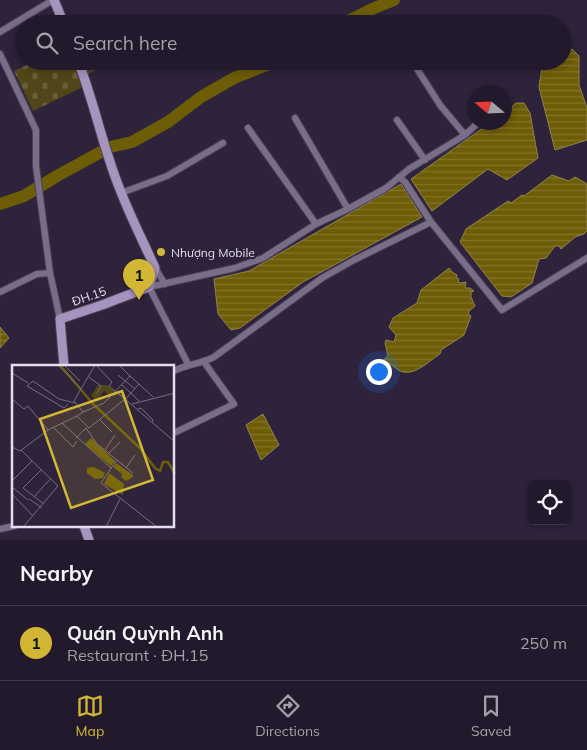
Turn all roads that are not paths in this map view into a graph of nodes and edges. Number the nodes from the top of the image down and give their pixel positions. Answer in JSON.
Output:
{"nodes":[{"id":1,"x":54,"y":0,"type":"edge"},
{"id":2,"x":29,"y":15,"type":"edge"},
{"id":3,"x":60,"y":15,"type":"edge"},
{"id":4,"x":15,"y":23,"type":"edge"},
{"id":5,"x":0,"y":32,"type":"edge"},
{"id":6,"x":0,"y":54,"type":"edge"},
{"id":7,"x":81,"y":70,"type":"edge"},
{"id":8,"x":418,"y":70,"type":"edge"},
{"id":9,"x":295,"y":118,"type":"dead end"},
{"id":10,"x":397,"y":120,"type":"dead end"},
{"id":11,"x":248,"y":128,"type":"dead end"},
{"id":12,"x":470,"y":130,"type":"edge"},
{"id":13,"x":465,"y":135,"type":"junction"},
{"id":14,"x":222,"y":143,"type":"dead end"},
{"id":15,"x":425,"y":160,"type":"junction"},
{"id":16,"x":398,"y":177,"type":"junction"},
{"id":17,"x":121,"y":193,"type":"junction"},
{"id":18,"x":348,"y":209,"type":"junction"},
{"id":19,"x":431,"y":222,"type":"junction"},
{"id":20,"x":316,"y":224,"type":"junction"},
{"id":21,"x":587,"y":258,"type":"edge"},
{"id":22,"x":155,"y":268,"type":"junction"},
{"id":23,"x":50,"y":273,"type":"junction"},
{"id":24,"x":164,"y":284,"type":"junction"},
{"id":25,"x":149,"y":287,"type":"junction"},
{"id":26,"x":0,"y":292,"type":"edge"},
{"id":27,"x":60,"y":319,"type":"junction"},
{"id":28,"x":204,"y":362,"type":"junction"},
{"id":29,"x":188,"y":364,"type":"junction"},
{"id":30,"x":64,"y":365,"type":"edge"},
{"id":31,"x":175,"y":370,"type":"edge"},
{"id":32,"x":175,"y":433,"type":"edge"},
{"id":33,"x":85,"y":528,"type":"edge"},
{"id":34,"x":89,"y":540,"type":"edge"}],
"edges":[{"from":1,"to":2,"type":"street"},
{"from":1,"to":3,"type":"main road"},
{"from":4,"to":5,"type":"street"},
{"from":6,"to":23,"type":"street"},
{"from":7,"to":17,"type":"main road"},
{"from":8,"to":13,"type":"street"},
{"from":9,"to":18,"type":"street"},
{"from":10,"to":15,"type":"street"},
{"from":11,"to":20,"type":"street"},
{"from":12,"to":13,"type":"street"},
{"from":13,"to":15,"type":"street"},
{"from":14,"to":17,"type":"street"},
{"from":15,"to":16,"type":"street"},
{"from":16,"to":18,"type":"street"},
{"from":16,"to":19,"type":"street"},
{"from":17,"to":22,"type":"main road"},
{"from":18,"to":20,"type":"street"},
{"from":19,"to":21,"type":"street"},
{"from":19,"to":28,"type":"street"},
{"from":20,"to":24,"type":"street"},
{"from":22,"to":24,"type":"street"},
{"from":22,"to":25,"type":"main road"},
{"from":23,"to":26,"type":"street"},
{"from":23,"to":27,"type":"street"},
{"from":24,"to":25,"type":"street"},
{"from":25,"to":27,"type":"main road","name":"ĐH.15","number":"ĐH.15"},
{"from":25,"to":29,"type":"street"},
{"from":27,"to":30,"type":"main road","name":"ĐH.15","number":"ĐH.15"},
{"from":28,"to":29,"type":"street"},
{"from":28,"to":32,"type":"street"},
{"from":29,"to":31,"type":"street"},
{"from":33,"to":34,"type":"main road"}]}
